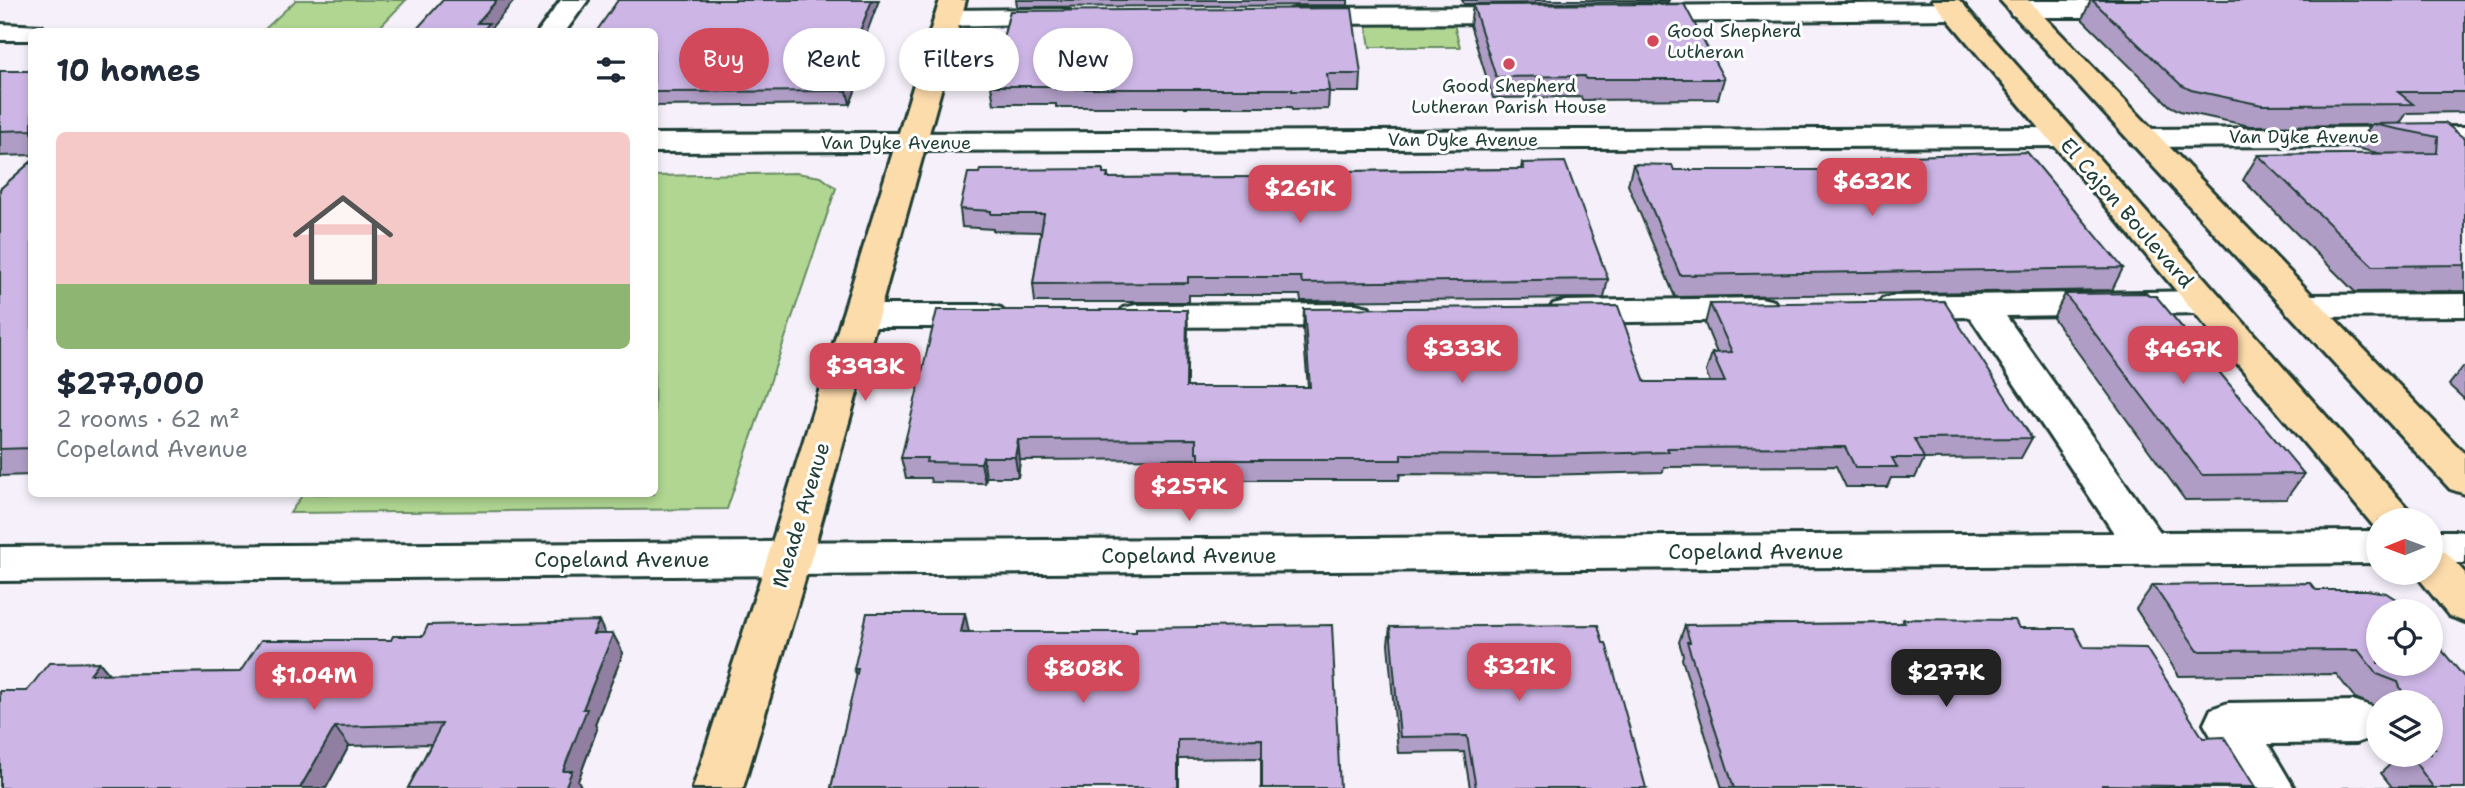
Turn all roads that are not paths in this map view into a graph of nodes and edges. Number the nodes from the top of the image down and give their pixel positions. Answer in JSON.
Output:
{"nodes":[{"id":1,"x":575,"y":0,"type":"edge"},
{"id":2,"x":2017,"y":4,"type":"edge"},
{"id":3,"x":1950,"y":6,"type":"edge"},
{"id":4,"x":950,"y":9,"type":"edge"},
{"id":5,"x":2160,"y":9,"type":"edge"},
{"id":6,"x":1615,"y":14,"type":"edge"},
{"id":7,"x":1546,"y":15,"type":"edge"},
{"id":8,"x":1271,"y":16,"type":"edge"},
{"id":9,"x":1081,"y":17,"type":"edge"},
{"id":10,"x":554,"y":28,"type":"edge"},
{"id":11,"x":0,"y":32,"type":"edge"},
{"id":12,"x":28,"y":32,"type":"edge"},
{"id":13,"x":2428,"y":113,"type":"edge"},
{"id":14,"x":2062,"y":136,"type":"junction"},
{"id":15,"x":2462,"y":136,"type":"edge"},
{"id":16,"x":2143,"y":138,"type":"junction"},
{"id":17,"x":911,"y":143,"type":"junction"},
{"id":18,"x":658,"y":144,"type":"edge"},
{"id":19,"x":2204,"y":302,"type":"junction"},
{"id":20,"x":1980,"y":305,"type":"junction"},
{"id":21,"x":2465,"y":305,"type":"edge"},
{"id":22,"x":2301,"y":306,"type":"junction"},
{"id":23,"x":1856,"y":307,"type":"edge"},
{"id":24,"x":1787,"y":309,"type":"edge"},
{"id":25,"x":1540,"y":312,"type":"edge"},
{"id":26,"x":1388,"y":315,"type":"edge"},
{"id":27,"x":860,"y":316,"type":"junction"},
{"id":28,"x":1019,"y":316,"type":"edge"},
{"id":29,"x":1101,"y":316,"type":"edge"},
{"id":30,"x":2465,"y":479,"type":"edge"},
{"id":31,"x":2383,"y":508,"type":"edge"},
{"id":32,"x":2366,"y":547,"type":"edge"},
{"id":33,"x":2443,"y":547,"type":"edge"},
{"id":34,"x":2465,"y":547,"type":"edge"},
{"id":35,"x":2148,"y":549,"type":"junction"},
{"id":36,"x":789,"y":559,"type":"junction"},
{"id":37,"x":0,"y":564,"type":"edge"},
{"id":38,"x":2443,"y":578,"type":"edge"},
{"id":39,"x":2465,"y":604,"type":"edge"},
{"id":40,"x":2356,"y":722,"type":"dead end"},
{"id":41,"x":718,"y":788,"type":"edge"},
{"id":42,"x":2269,"y":788,"type":"edge"}],
"edges":[{"from":1,"to":10,"type":"street"},
{"from":2,"to":5,"type":"street"},
{"from":2,"to":16,"type":"main road"},
{"from":3,"to":6,"type":"street"},
{"from":3,"to":14,"type":"main road","name":"El Cajon Boulevard"},
{"from":4,"to":9,"type":"street"},
{"from":4,"to":17,"type":"main road","name":"Meade Avenue"},
{"from":7,"to":8,"type":"street"},
{"from":11,"to":12,"type":"street"},
{"from":13,"to":15,"type":"street"},
{"from":14,"to":17,"type":"street","name":"Van Dyke Avenue"},
{"from":14,"to":19,"type":"main road","name":"El Cajon Boulevard"},
{"from":15,"to":16,"type":"street","name":"Van Dyke Avenue"},
{"from":16,"to":22,"type":"main road"},
{"from":17,"to":18,"type":"street","name":"Van Dyke Avenue"},
{"from":17,"to":27,"type":"main road","name":"Meade Avenue"},
{"from":19,"to":20,"type":"street"},
{"from":19,"to":31,"type":"main road","name":"El Cajon Boulevard"},
{"from":20,"to":23,"type":"street"},
{"from":20,"to":35,"type":"street"},
{"from":21,"to":22,"type":"street"},
{"from":22,"to":30,"type":"main road"},
{"from":24,"to":25,"type":"street"},
{"from":26,"to":29,"type":"street"},
{"from":27,"to":28,"type":"street"},
{"from":27,"to":36,"type":"main road","name":"Meade Avenue"},
{"from":32,"to":35,"type":"street","name":"Copeland Avenue"},
{"from":33,"to":34,"type":"street"},
{"from":35,"to":36,"type":"street","name":"Copeland Avenue"},
{"from":36,"to":37,"type":"street","name":"Copeland Avenue"},
{"from":36,"to":41,"type":"main road","name":"Meade Avenue"},
{"from":38,"to":39,"type":"main road"},
{"from":40,"to":42,"type":"street"}]}
